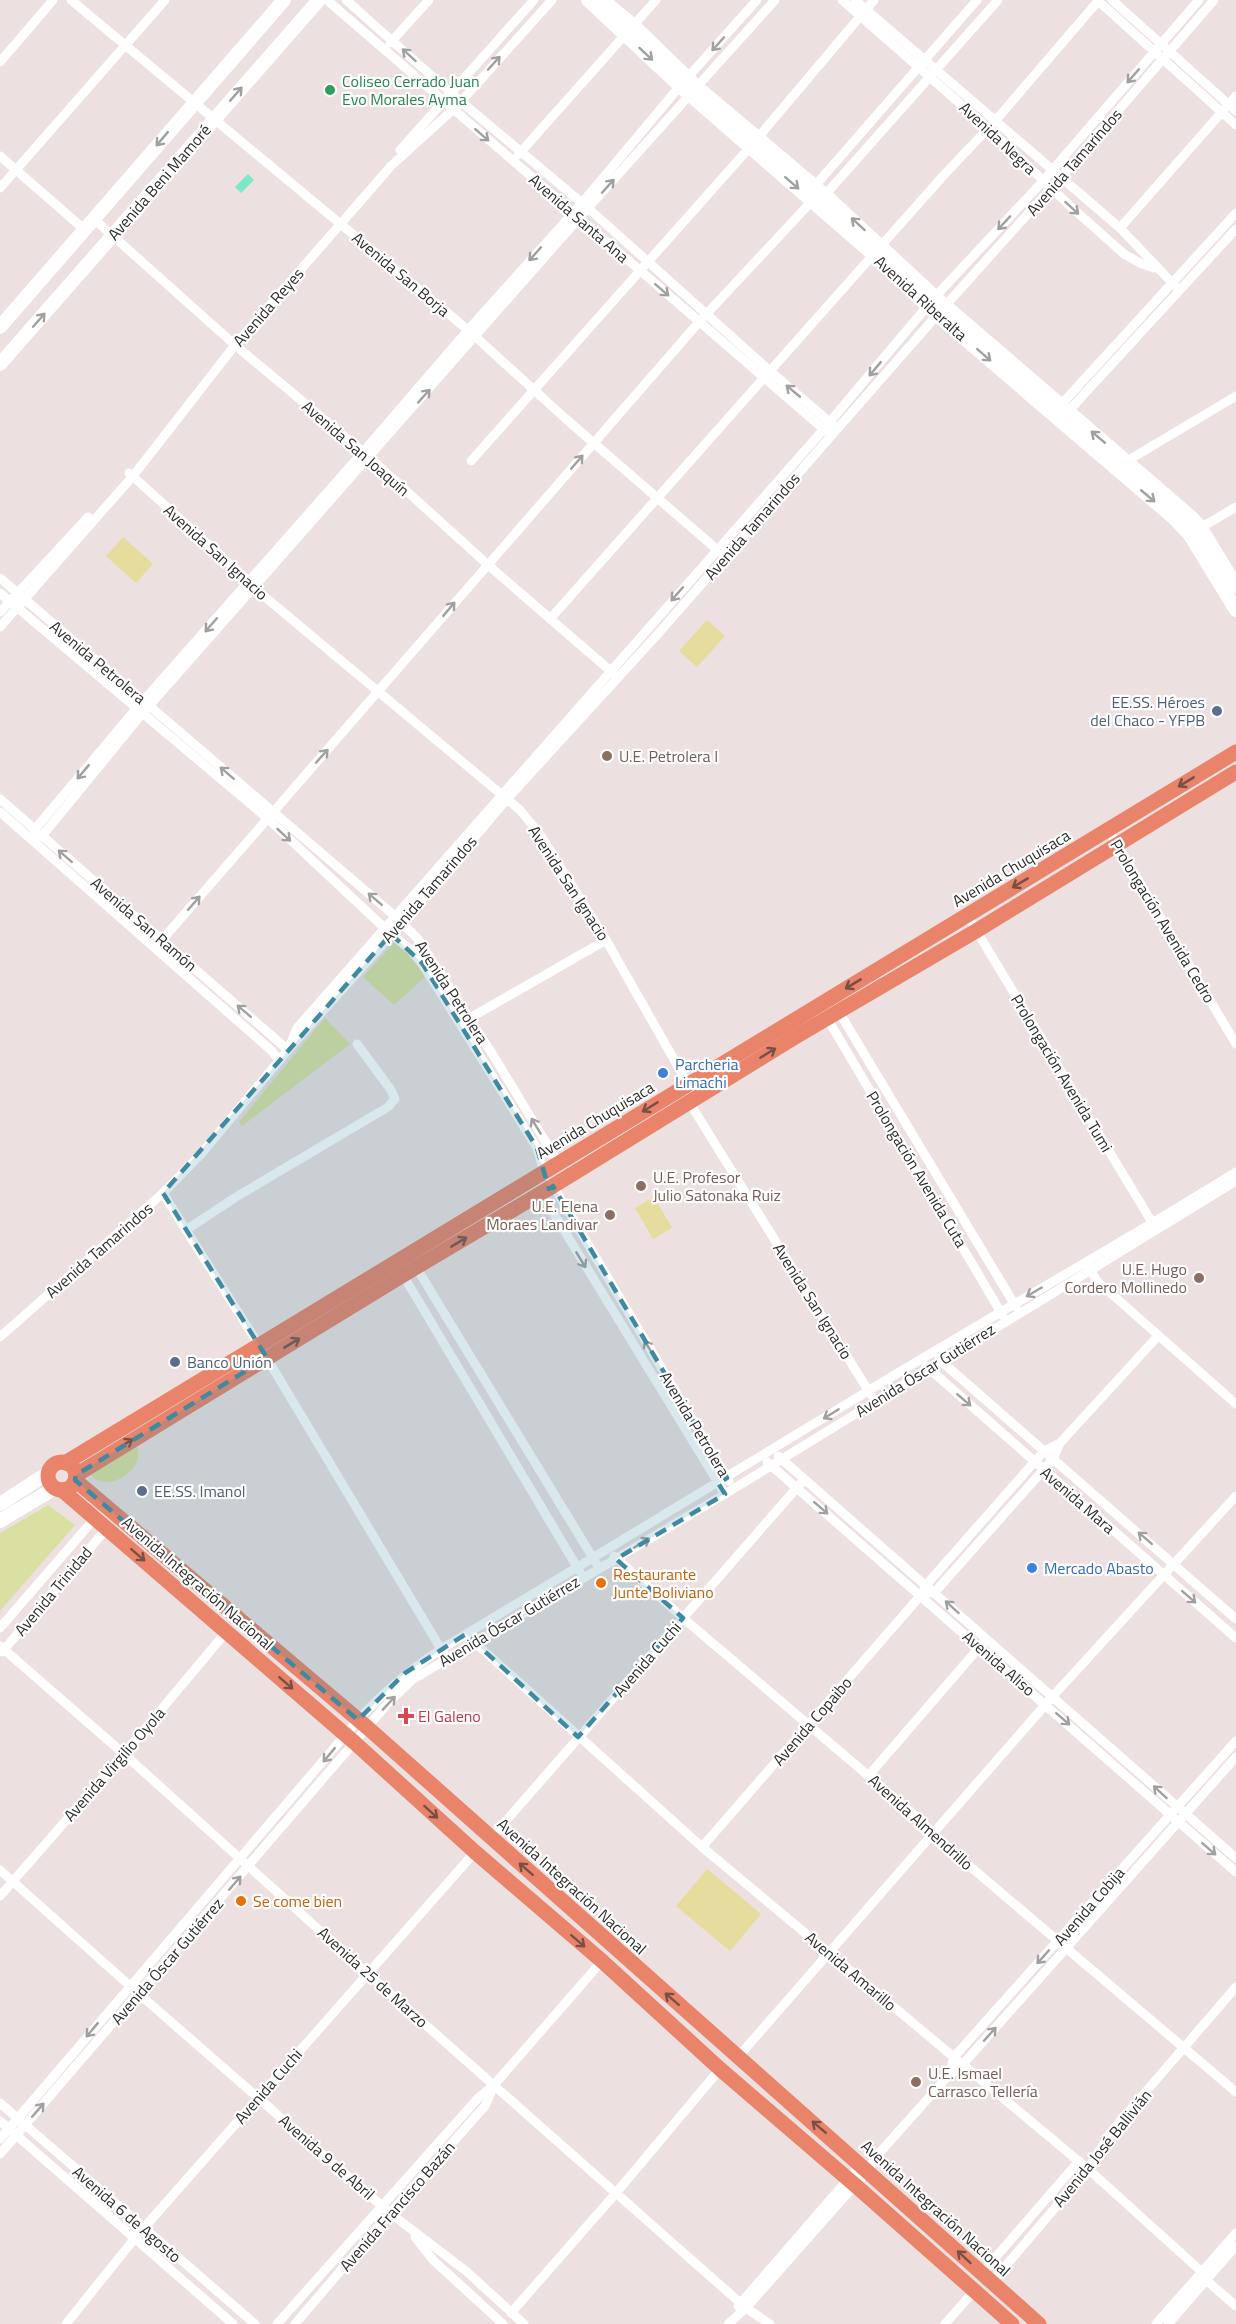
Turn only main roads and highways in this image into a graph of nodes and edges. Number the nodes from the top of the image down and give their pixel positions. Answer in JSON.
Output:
{"nodes":[{"id":1,"x":1236,"y":752,"type":"edge"},
{"id":2,"x":1236,"y":772,"type":"edge"},
{"id":3,"x":791,"y":1030,"type":"junction"},
{"id":4,"x":263,"y":1351,"type":"junction"},
{"id":5,"x":65,"y":1463,"type":"junction"},
{"id":6,"x":75,"y":1478,"type":"junction"},
{"id":7,"x":58,"y":1489,"type":"junction"},
{"id":8,"x":1011,"y":2324,"type":"edge"},
{"id":9,"x":1039,"y":2324,"type":"edge"}],
"edges":[{"from":1,"to":3,"type":"main road","name":"Avenida Chuquisaca","one_way":true},
{"from":2,"to":3,"type":"main road","name":"Avenida Chuquisaca"},
{"from":3,"to":4,"type":"main road","name":"Avenida Chuquisaca","one_way":true},
{"from":4,"to":3,"type":"main road","name":"Avenida Chuquisaca","one_way":true},
{"from":4,"to":5,"type":"main road","name":"Avenida Chuquisaca"},
{"from":6,"to":4,"type":"main road","name":"Avenida Chuquisaca","one_way":true},
{"from":5,"to":6,"type":"main road"},
{"from":5,"to":7,"type":"main road"},
{"from":6,"to":7,"type":"main road"},
{"from":9,"to":6,"type":"main road","name":"Avenida Integración Nacional","one_way":true},
{"from":7,"to":8,"type":"main road","name":"Avenida Integración Nacional","one_way":true}]}
